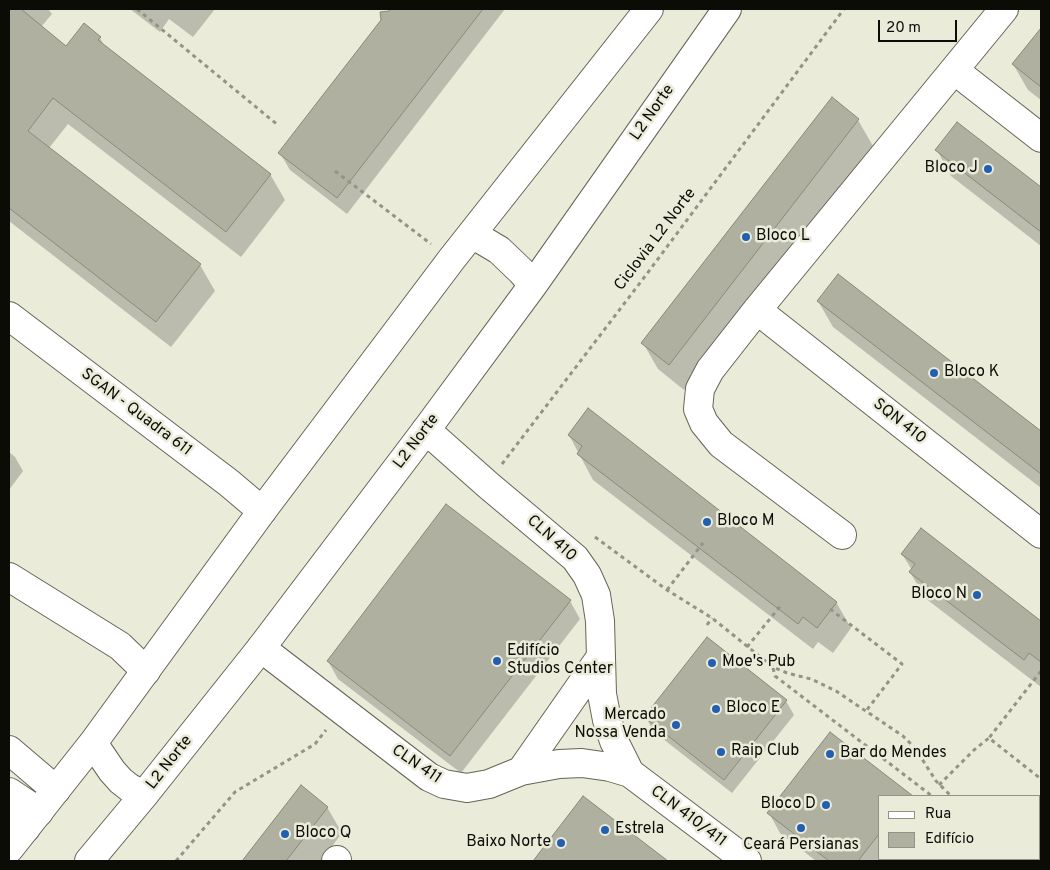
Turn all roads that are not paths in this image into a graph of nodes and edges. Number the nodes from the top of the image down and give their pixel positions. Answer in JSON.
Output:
{"nodes":[{"id":1,"x":649,"y":9,"type":"edge"},
{"id":2,"x":727,"y":9,"type":"edge"},
{"id":3,"x":1004,"y":9,"type":"edge"},
{"id":4,"x":954,"y":70,"type":"junction"},
{"id":5,"x":1041,"y":138,"type":"edge"},
{"id":6,"x":472,"y":234,"type":"junction"},
{"id":7,"x":532,"y":285,"type":"junction"},
{"id":8,"x":757,"y":310,"type":"junction"},
{"id":9,"x":9,"y":316,"type":"edge"},
{"id":10,"x":426,"y":430,"type":"junction"},
{"id":11,"x":262,"y":511,"type":"junction"},
{"id":12,"x":1041,"y":534,"type":"edge"},
{"id":13,"x":842,"y":535,"type":"dead end"},
{"id":14,"x":9,"y":577,"type":"edge"},
{"id":15,"x":260,"y":648,"type":"junction"},
{"id":16,"x":600,"y":658,"type":"junction"},
{"id":17,"x":146,"y":671,"type":"junction"},
{"id":18,"x":93,"y":743,"type":"junction"},
{"id":19,"x":9,"y":750,"type":"edge"},
{"id":20,"x":521,"y":772,"type":"junction"},
{"id":21,"x":630,"y":773,"type":"junction"},
{"id":22,"x":56,"y":790,"type":"junction"},
{"id":23,"x":9,"y":792,"type":"edge"},
{"id":24,"x":144,"y":795,"type":"junction"},
{"id":25,"x":25,"y":819,"type":"edge"},
{"id":26,"x":9,"y":850,"type":"edge"},
{"id":27,"x":89,"y":861,"type":"edge"},
{"id":28,"x":747,"y":861,"type":"edge"}],
"edges":[{"from":1,"to":6,"type":"street"},
{"from":2,"to":7,"type":"street","name":"L2 Norte"},
{"from":3,"to":4,"type":"street"},
{"from":4,"to":5,"type":"street"},
{"from":4,"to":8,"type":"street"},
{"from":6,"to":7,"type":"street"},
{"from":6,"to":11,"type":"street"},
{"from":7,"to":10,"type":"street","name":"L2 Norte"},
{"from":8,"to":12,"type":"street","name":"SQN 410"},
{"from":8,"to":13,"type":"street"},
{"from":9,"to":11,"type":"street","name":"SGAN - Quadra 611"},
{"from":10,"to":15,"type":"street","name":"L2 Norte"},
{"from":10,"to":16,"type":"street","name":"CLN 410"},
{"from":11,"to":17,"type":"street"},
{"from":14,"to":17,"type":"street"},
{"from":15,"to":20,"type":"street","name":"CLN 411"},
{"from":15,"to":24,"type":"street","name":"L2 Norte"},
{"from":16,"to":20,"type":"street"},
{"from":16,"to":21,"type":"street","name":"CLN 410"},
{"from":17,"to":18,"type":"street"},
{"from":18,"to":22,"type":"street"},
{"from":18,"to":24,"type":"street"},
{"from":19,"to":22,"type":"street"},
{"from":20,"to":21,"type":"street","name":"CLN 411"},
{"from":21,"to":28,"type":"street","name":"CLN 410/411"},
{"from":22,"to":25,"type":"street"},
{"from":23,"to":25,"type":"street"},
{"from":24,"to":27,"type":"street","name":"L2 Norte"},
{"from":25,"to":26,"type":"street"}]}
